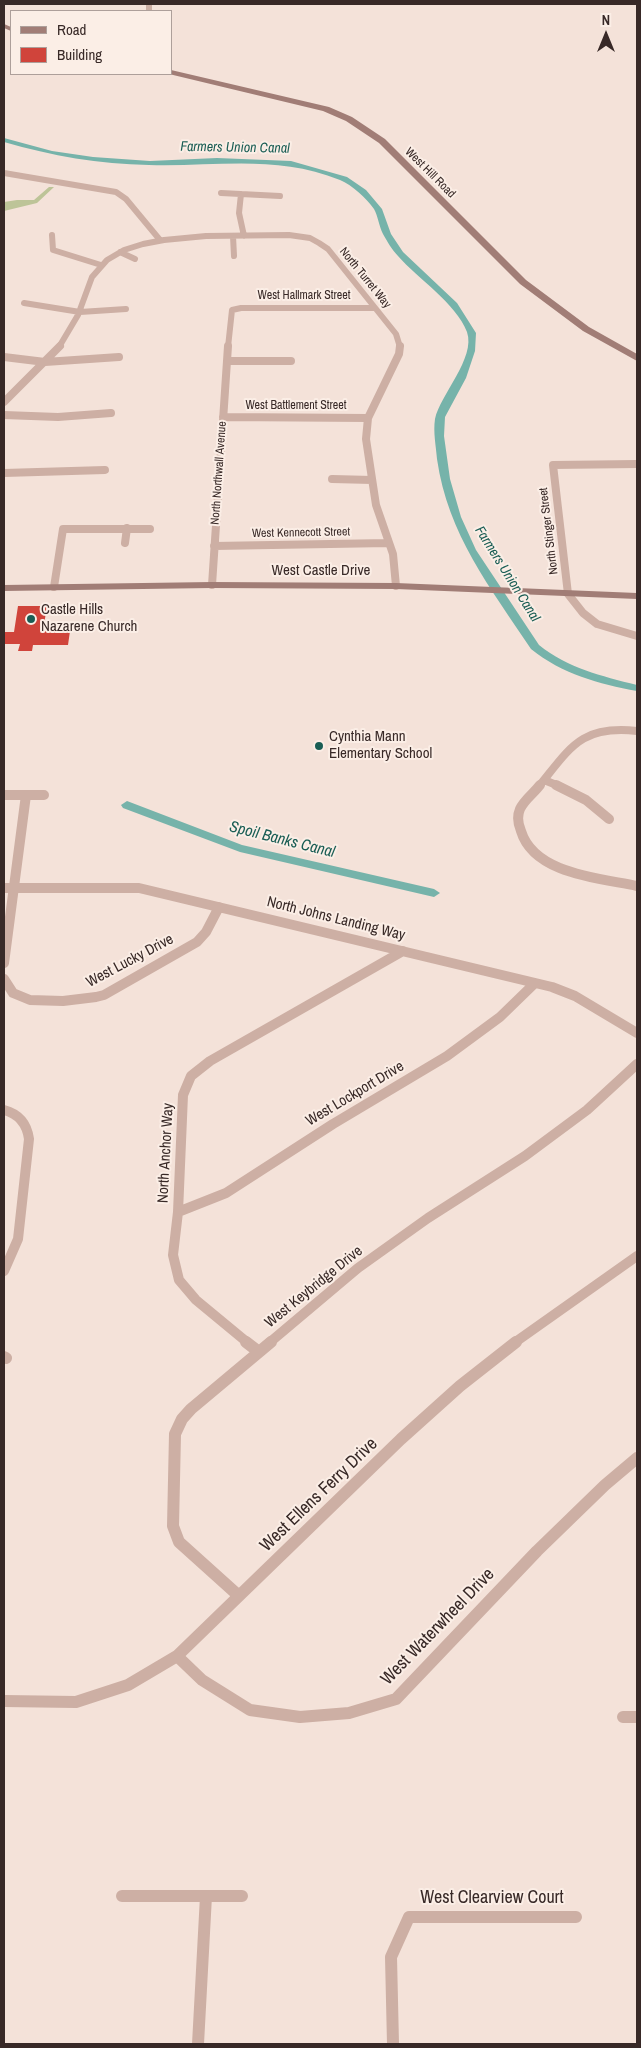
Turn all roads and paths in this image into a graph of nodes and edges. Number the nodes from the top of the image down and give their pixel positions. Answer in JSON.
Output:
{"nodes":[{"id":1,"x":172,"y":72,"type":"edge"},
{"id":2,"x":4,"y":173,"type":"edge"},
{"id":3,"x":123,"y":188,"type":"dead end"},
{"id":4,"x":116,"y":192,"type":"junction"},
{"id":5,"x":221,"y":193,"type":"dead end"},
{"id":6,"x":241,"y":194,"type":"junction"},
{"id":7,"x":280,"y":196,"type":"dead end"},
{"id":8,"x":52,"y":235,"type":"dead end"},
{"id":9,"x":233,"y":236,"type":"junction"},
{"id":10,"x":244,"y":236,"type":"junction"},
{"id":11,"x":160,"y":240,"type":"junction"},
{"id":12,"x":120,"y":252,"type":"junction"},
{"id":13,"x":234,"y":256,"type":"dead end"},
{"id":14,"x":135,"y":259,"type":"dead end"},
{"id":15,"x":101,"y":265,"type":"junction"},
{"id":16,"x":24,"y":303,"type":"dead end"},
{"id":17,"x":375,"y":308,"type":"junction"},
{"id":18,"x":126,"y":309,"type":"dead end"},
{"id":19,"x":232,"y":310,"type":"joint"},
{"id":20,"x":80,"y":312,"type":"junction"},
{"id":21,"x":4,"y":356,"type":"edge"},
{"id":22,"x":119,"y":357,"type":"dead end"},
{"id":23,"x":637,"y":358,"type":"edge"},
{"id":24,"x":227,"y":360,"type":"junction"},
{"id":25,"x":291,"y":361,"type":"dead end"},
{"id":26,"x":45,"y":362,"type":"junction"},
{"id":27,"x":4,"y":402,"type":"edge"},
{"id":28,"x":111,"y":413,"type":"dead end"},
{"id":29,"x":4,"y":415,"type":"edge"},
{"id":30,"x":223,"y":417,"type":"junction"},
{"id":31,"x":368,"y":418,"type":"junction"},
{"id":32,"x":637,"y":464,"type":"edge"},
{"id":33,"x":105,"y":470,"type":"dead end"},
{"id":34,"x":4,"y":473,"type":"edge"},
{"id":35,"x":332,"y":480,"type":"dead end"},
{"id":36,"x":372,"y":480,"type":"junction"},
{"id":37,"x":127,"y":528,"type":"junction"},
{"id":38,"x":150,"y":529,"type":"dead end"},
{"id":39,"x":125,"y":543,"type":"dead end"},
{"id":40,"x":388,"y":543,"type":"junction"},
{"id":41,"x":214,"y":546,"type":"junction"},
{"id":42,"x":212,"y":585,"type":"junction"},
{"id":43,"x":396,"y":586,"type":"junction"},
{"id":44,"x":54,"y":587,"type":"junction"},
{"id":45,"x":4,"y":588,"type":"edge"},
{"id":46,"x":568,"y":594,"type":"junction"},
{"id":47,"x":637,"y":596,"type":"edge"},
{"id":48,"x":637,"y":636,"type":"edge"},
{"id":49,"x":637,"y":731,"type":"edge"},
{"id":50,"x":544,"y":780,"type":"junction"},
{"id":51,"x":4,"y":795,"type":"edge"},
{"id":52,"x":26,"y":795,"type":"junction"},
{"id":53,"x":44,"y":795,"type":"dead end"},
{"id":54,"x":609,"y":819,"type":"dead end"},
{"id":55,"x":637,"y":886,"type":"edge"},
{"id":56,"x":9,"y":888,"type":"edge"},
{"id":57,"x":219,"y":907,"type":"junction"},
{"id":58,"x":404,"y":951,"type":"junction"},
{"id":59,"x":4,"y":963,"type":"edge"},
{"id":60,"x":536,"y":983,"type":"junction"},
{"id":61,"x":5,"y":984,"type":"edge"},
{"id":62,"x":637,"y":1033,"type":"edge"},
{"id":63,"x":637,"y":1064,"type":"edge"},
{"id":64,"x":4,"y":1110,"type":"edge"},
{"id":65,"x":178,"y":1212,"type":"junction"},
{"id":66,"x":637,"y":1256,"type":"edge"},
{"id":67,"x":4,"y":1271,"type":"edge"},
{"id":68,"x":259,"y":1352,"type":"junction"},
{"id":69,"x":637,"y":1458,"type":"edge"},
{"id":70,"x":240,"y":1596,"type":"junction"},
{"id":71,"x":177,"y":1656,"type":"junction"},
{"id":72,"x":4,"y":1701,"type":"edge"},
{"id":73,"x":623,"y":1717,"type":"dead end"},
{"id":74,"x":637,"y":1717,"type":"edge"},
{"id":75,"x":122,"y":1896,"type":"dead end"},
{"id":76,"x":206,"y":1896,"type":"junction"},
{"id":77,"x":242,"y":1896,"type":"dead end"},
{"id":78,"x":576,"y":1917,"type":"dead end"},
{"id":79,"x":198,"y":2044,"type":"edge"},
{"id":80,"x":393,"y":2044,"type":"edge"}],
"edges":[{"from":1,"to":23,"type":"street","name":"West Hill Road"},
{"from":2,"to":4,"type":"street"},
{"from":3,"to":4,"type":"street"},
{"from":4,"to":11,"type":"street"},
{"from":5,"to":6,"type":"street"},
{"from":6,"to":7,"type":"street"},
{"from":6,"to":10,"type":"street"},
{"from":8,"to":15,"type":"street"},
{"from":9,"to":10,"type":"street","name":"North Turret Way"},
{"from":9,"to":11,"type":"street","name":"North Turret Way"},
{"from":9,"to":13,"type":"street"},
{"from":10,"to":17,"type":"street","name":"North Turret Way"},
{"from":11,"to":12,"type":"street","name":"North Turret Way"},
{"from":12,"to":14,"type":"street"},
{"from":12,"to":15,"type":"street","name":"North Turret Way"},
{"from":15,"to":20,"type":"street"},
{"from":16,"to":20,"type":"street"},
{"from":17,"to":19,"type":"street","name":"West Hallmark Street"},
{"from":17,"to":31,"type":"street","name":"North Turret Way"},
{"from":18,"to":20,"type":"street"},
{"from":19,"to":24,"type":"street","name":"North Northwall Avenue"},
{"from":20,"to":26,"type":"street"},
{"from":21,"to":26,"type":"street"},
{"from":22,"to":26,"type":"street"},
{"from":24,"to":25,"type":"street"},
{"from":24,"to":30,"type":"street","name":"North Northwall Avenue"},
{"from":26,"to":27,"type":"street"},
{"from":28,"to":29,"type":"street"},
{"from":30,"to":31,"type":"street","name":"West Battlement Street"},
{"from":30,"to":41,"type":"street","name":"North Northwall Avenue"},
{"from":31,"to":36,"type":"street","name":"North Turret Way"},
{"from":32,"to":46,"type":"street","name":"North Stinger Street"},
{"from":33,"to":34,"type":"street"},
{"from":35,"to":36,"type":"street"},
{"from":36,"to":40,"type":"street","name":"North Turret Way"},
{"from":37,"to":38,"type":"street"},
{"from":37,"to":39,"type":"street"},
{"from":37,"to":44,"type":"street"},
{"from":40,"to":41,"type":"street","name":"West Kennecott Street"},
{"from":40,"to":43,"type":"street","name":"North Turret Way"},
{"from":41,"to":42,"type":"street","name":"North Northwall Avenue"},
{"from":42,"to":43,"type":"street","name":"West Castle Drive"},
{"from":42,"to":44,"type":"street","name":"West Castle Drive"},
{"from":43,"to":46,"type":"street","name":"West Castle Drive"},
{"from":44,"to":45,"type":"street","name":"West Castle Drive"},
{"from":46,"to":47,"type":"street","name":"West Castle Drive"},
{"from":46,"to":48,"type":"street"},
{"from":49,"to":50,"type":"street"},
{"from":50,"to":54,"type":"street"},
{"from":50,"to":55,"type":"street"},
{"from":51,"to":52,"type":"street"},
{"from":52,"to":53,"type":"street"},
{"from":52,"to":56,"type":"street"},
{"from":56,"to":57,"type":"street","name":"North Johns Landing Way"},
{"from":56,"to":59,"type":"street"},
{"from":57,"to":58,"type":"street","name":"North Johns Landing Way"},
{"from":57,"to":61,"type":"street","name":"West Lucky Drive"},
{"from":58,"to":60,"type":"street","name":"North Johns Landing Way"},
{"from":58,"to":65,"type":"street","name":"North Anchor Way"},
{"from":60,"to":62,"type":"street","name":"North Johns Landing Way"},
{"from":60,"to":65,"type":"street","name":"West Lockport Drive"},
{"from":63,"to":68,"type":"street","name":"West Keybridge Drive"},
{"from":64,"to":67,"type":"street"},
{"from":65,"to":68,"type":"street","name":"North Anchor Way"},
{"from":66,"to":70,"type":"street","name":"West Ellens Ferry Drive"},
{"from":68,"to":70,"type":"street","name":"West Keybridge Drive"},
{"from":69,"to":71,"type":"street","name":"West Waterwheel Drive"},
{"from":70,"to":71,"type":"street","name":"West Ellens Ferry Drive"},
{"from":71,"to":72,"type":"street","name":"West Ellens Ferry Drive"},
{"from":73,"to":74,"type":"street"},
{"from":75,"to":76,"type":"street"},
{"from":76,"to":77,"type":"street"},
{"from":76,"to":79,"type":"street"},
{"from":78,"to":80,"type":"street","name":"West Clearview Court"}]}
